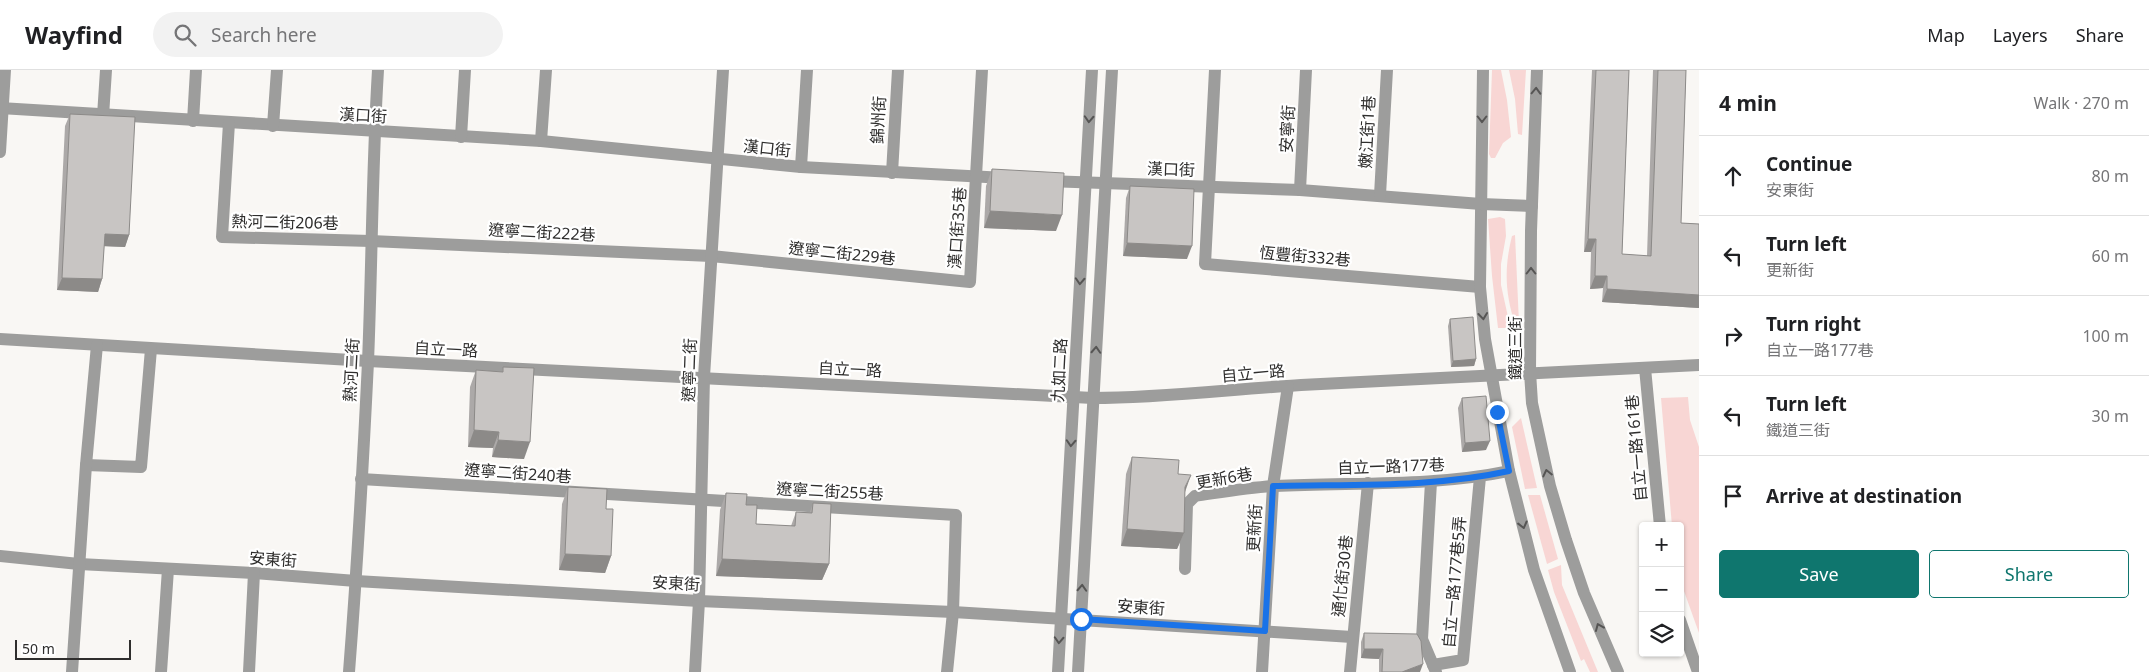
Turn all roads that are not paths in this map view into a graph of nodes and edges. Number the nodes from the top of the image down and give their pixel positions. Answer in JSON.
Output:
{"nodes":[{"id":1,"x":5,"y":70,"type":"edge"},
{"id":2,"x":106,"y":70,"type":"edge"},
{"id":3,"x":196,"y":70,"type":"edge"},
{"id":4,"x":277,"y":70,"type":"edge"},
{"id":5,"x":378,"y":70,"type":"edge"},
{"id":6,"x":465,"y":70,"type":"edge"},
{"id":7,"x":546,"y":70,"type":"edge"},
{"id":8,"x":723,"y":70,"type":"edge"},
{"id":9,"x":807,"y":70,"type":"edge"},
{"id":10,"x":898,"y":70,"type":"edge"},
{"id":11,"x":982,"y":70,"type":"edge"},
{"id":12,"x":1092,"y":70,"type":"edge"},
{"id":13,"x":1112,"y":70,"type":"edge"},
{"id":14,"x":1215,"y":70,"type":"edge"},
{"id":15,"x":1306,"y":70,"type":"edge"},
{"id":16,"x":1387,"y":70,"type":"edge"},
{"id":17,"x":1483,"y":70,"type":"edge"},
{"id":18,"x":1536,"y":70,"type":"edge"},
{"id":19,"x":2,"y":109,"type":"edge"},
{"id":20,"x":103,"y":116,"type":"junction"},
{"id":21,"x":193,"y":121,"type":"junction"},
{"id":22,"x":229,"y":123,"type":"junction"},
{"id":23,"x":273,"y":126,"type":"junction"},
{"id":24,"x":374,"y":132,"type":"junction"},
{"id":25,"x":461,"y":137,"type":"junction"},
{"id":26,"x":541,"y":142,"type":"junction"},
{"id":27,"x":0,"y":152,"type":"edge"},
{"id":28,"x":718,"y":159,"type":"junction"},
{"id":29,"x":801,"y":168,"type":"junction"},
{"id":30,"x":892,"y":173,"type":"junction"},
{"id":31,"x":977,"y":177,"type":"junction"},
{"id":32,"x":1015,"y":179,"type":"edge"},
{"id":33,"x":1033,"y":180,"type":"edge"},
{"id":34,"x":1085,"y":183,"type":"junction"},
{"id":35,"x":1105,"y":183,"type":"junction"},
{"id":36,"x":1209,"y":186,"type":"junction"},
{"id":37,"x":1300,"y":190,"type":"junction"},
{"id":38,"x":1380,"y":195,"type":"junction"},
{"id":39,"x":1481,"y":204,"type":"junction"},
{"id":40,"x":1532,"y":206,"type":"junction"},
{"id":41,"x":372,"y":241,"type":"junction"},
{"id":42,"x":712,"y":256,"type":"junction"},
{"id":43,"x":970,"y":282,"type":"joint"},
{"id":44,"x":1480,"y":287,"type":"junction"},
{"id":45,"x":0,"y":339,"type":"edge"},
{"id":46,"x":97,"y":345,"type":"junction"},
{"id":47,"x":151,"y":349,"type":"junction"},
{"id":48,"x":368,"y":361,"type":"junction"},
{"id":49,"x":1699,"y":365,"type":"edge"},
{"id":50,"x":1645,"y":368,"type":"junction"},
{"id":51,"x":1530,"y":372,"type":"junction"},
{"id":52,"x":1491,"y":374,"type":"junction"},
{"id":53,"x":704,"y":377,"type":"junction"},
{"id":54,"x":1288,"y":386,"type":"junction"},
{"id":55,"x":1074,"y":398,"type":"junction"},
{"id":56,"x":1093,"y":398,"type":"junction"},
{"id":57,"x":86,"y":465,"type":"junction"},
{"id":58,"x":1509,"y":471,"type":"junction"},
{"id":59,"x":1480,"y":477,"type":"junction"},
{"id":60,"x":361,"y":480,"type":"junction"},
{"id":61,"x":1432,"y":482,"type":"junction"},
{"id":62,"x":1368,"y":483,"type":"junction"},
{"id":63,"x":1273,"y":486,"type":"junction"},
{"id":64,"x":702,"y":500,"type":"junction"},
{"id":65,"x":1660,"y":522,"type":"edge"},
{"id":66,"x":0,"y":556,"type":"edge"},
{"id":67,"x":79,"y":564,"type":"junction"},
{"id":68,"x":168,"y":569,"type":"junction"},
{"id":69,"x":1185,"y":569,"type":"dead end"},
{"id":70,"x":254,"y":573,"type":"junction"},
{"id":71,"x":356,"y":581,"type":"junction"},
{"id":72,"x":699,"y":601,"type":"junction"},
{"id":73,"x":953,"y":612,"type":"junction"},
{"id":74,"x":1061,"y":618,"type":"junction"},
{"id":75,"x":1081,"y":619,"type":"junction"},
{"id":76,"x":1265,"y":631,"type":"junction"},
{"id":77,"x":1684,"y":632,"type":"edge"},
{"id":78,"x":1352,"y":637,"type":"junction"},
{"id":79,"x":1434,"y":668,"type":"edge"},
{"id":80,"x":72,"y":672,"type":"edge"},
{"id":81,"x":161,"y":672,"type":"edge"},
{"id":82,"x":249,"y":672,"type":"edge"},
{"id":83,"x":349,"y":672,"type":"edge"},
{"id":84,"x":695,"y":672,"type":"edge"},
{"id":85,"x":947,"y":672,"type":"edge"},
{"id":86,"x":1058,"y":672,"type":"edge"},
{"id":87,"x":1078,"y":672,"type":"edge"},
{"id":88,"x":1262,"y":672,"type":"edge"},
{"id":89,"x":1350,"y":672,"type":"edge"},
{"id":90,"x":1570,"y":672,"type":"edge"},
{"id":91,"x":1618,"y":672,"type":"edge"},
{"id":92,"x":1698,"y":672,"type":"edge"}],
"edges":[{"from":1,"to":19,"type":"street"},
{"from":2,"to":20,"type":"street"},
{"from":3,"to":21,"type":"street"},
{"from":4,"to":23,"type":"street"},
{"from":5,"to":24,"type":"street","name":"熱河二街"},
{"from":6,"to":25,"type":"street"},
{"from":7,"to":26,"type":"street"},
{"from":8,"to":28,"type":"street","name":"遼寧二街"},
{"from":9,"to":29,"type":"street"},
{"from":10,"to":30,"type":"street","name":"錦州街"},
{"from":11,"to":31,"type":"street","name":"漢口街35巷"},
{"from":12,"to":34,"type":"street","name":"九如二路","one_way":true},
{"from":13,"to":35,"type":"street"},
{"from":14,"to":36,"type":"street"},
{"from":15,"to":37,"type":"street","name":"安寧街"},
{"from":16,"to":38,"type":"street","name":"嫩江街1巷"},
{"from":17,"to":39,"type":"street","name":"鐵道三街","one_way":true},
{"from":40,"to":18,"type":"street","name":"鐵道三街","one_way":true},
{"from":19,"to":20,"type":"street","name":"漢口街"},
{"from":19,"to":27,"type":"street"},
{"from":20,"to":21,"type":"street","name":"漢口街"},
{"from":21,"to":22,"type":"street","name":"漢口街"},
{"from":22,"to":23,"type":"street","name":"漢口街"},
{"from":22,"to":41,"type":"street","name":"熱河二街206巷"},
{"from":23,"to":24,"type":"street","name":"漢口街"},
{"from":24,"to":25,"type":"street","name":"漢口街"},
{"from":24,"to":41,"type":"street","name":"熱河二街"},
{"from":25,"to":26,"type":"street","name":"漢口街"},
{"from":26,"to":28,"type":"street","name":"漢口街"},
{"from":28,"to":29,"type":"street","name":"漢口街"},
{"from":28,"to":42,"type":"street","name":"遼寧二街"},
{"from":29,"to":30,"type":"street","name":"漢口街"},
{"from":30,"to":31,"type":"street","name":"漢口街"},
{"from":31,"to":32,"type":"street","name":"漢口街"},
{"from":31,"to":43,"type":"street","name":"漢口街35巷"},
{"from":33,"to":34,"type":"street","name":"漢口街"},
{"from":34,"to":35,"type":"street","name":"漢口街"},
{"from":34,"to":55,"type":"street","name":"九如二路","one_way":true},
{"from":35,"to":36,"type":"street","name":"漢口街"},
{"from":56,"to":35,"type":"street","one_way":true},
{"from":36,"to":37,"type":"street","name":"漢口街"},
{"from":36,"to":44,"type":"street","name":"恆豐街332巷"},
{"from":37,"to":38,"type":"street","name":"漢口街"},
{"from":38,"to":39,"type":"street","name":"漢口街"},
{"from":39,"to":40,"type":"street","name":"漢口街"},
{"from":39,"to":44,"type":"street","name":"鐵道三街"},
{"from":51,"to":40,"type":"street","name":"鐵道三街","one_way":true},
{"from":41,"to":42,"type":"street","name":"遼寧二街222巷"},
{"from":41,"to":48,"type":"street","name":"熱河二街"},
{"from":42,"to":43,"type":"street","name":"遼寧二街229巷"},
{"from":42,"to":53,"type":"street","name":"遼寧二街"},
{"from":44,"to":52,"type":"street","name":"鐵道三街","one_way":true},
{"from":45,"to":46,"type":"street","name":"自立一路"},
{"from":46,"to":47,"type":"street","name":"自立一路"},
{"from":46,"to":57,"type":"street"},
{"from":47,"to":48,"type":"street","name":"自立一路"},
{"from":47,"to":57,"type":"street"},
{"from":48,"to":53,"type":"street","name":"自立一路"},
{"from":48,"to":60,"type":"street","name":"熱河二街"},
{"from":49,"to":50,"type":"street","name":"自立一路"},
{"from":50,"to":51,"type":"street","name":"自立一路"},
{"from":50,"to":65,"type":"street","name":"自立一路161巷"},
{"from":51,"to":52,"type":"street","name":"自立一路"},
{"from":91,"to":51,"type":"street","name":"鐵道三街","one_way":true},
{"from":52,"to":54,"type":"street","name":"自立一路"},
{"from":52,"to":58,"type":"street","name":"鐵道三街"},
{"from":53,"to":55,"type":"street","name":"自立一路"},
{"from":53,"to":64,"type":"street","name":"遼寧二街"},
{"from":54,"to":56,"type":"street","name":"自立一路"},
{"from":54,"to":63,"type":"street","name":"更新街"},
{"from":55,"to":56,"type":"street","name":"自立一路"},
{"from":55,"to":74,"type":"street","name":"九如二路","one_way":true},
{"from":75,"to":56,"type":"street","one_way":true},
{"from":57,"to":67,"type":"street"},
{"from":58,"to":59,"type":"street","name":"自立一路177巷"},
{"from":58,"to":90,"type":"street","name":"鐵道三街","one_way":true},
{"from":59,"to":61,"type":"street","name":"自立一路177巷"},
{"from":59,"to":79,"type":"street","name":"自立一路177巷5弄"},
{"from":60,"to":64,"type":"street","name":"遼寧二街240巷"},
{"from":60,"to":71,"type":"street","name":"熱河二街"},
{"from":61,"to":62,"type":"street","name":"自立一路177巷"},
{"from":61,"to":79,"type":"street"},
{"from":62,"to":63,"type":"street","name":"自立一路177巷"},
{"from":62,"to":78,"type":"street","name":"通化街30巷"},
{"from":63,"to":69,"type":"street","name":"更新6巷"},
{"from":63,"to":76,"type":"street","name":"更新街"},
{"from":64,"to":72,"type":"street","name":"遼寧二街"},
{"from":64,"to":73,"type":"street","name":"遼寧二街255巷"},
{"from":66,"to":67,"type":"street","name":"安東街"},
{"from":67,"to":68,"type":"street","name":"安東街"},
{"from":67,"to":80,"type":"street"},
{"from":68,"to":70,"type":"street","name":"安東街"},
{"from":68,"to":81,"type":"street"},
{"from":70,"to":71,"type":"street","name":"安東街"},
{"from":70,"to":82,"type":"street"},
{"from":71,"to":72,"type":"street","name":"安東街"},
{"from":71,"to":83,"type":"street","name":"熱河二街"},
{"from":72,"to":73,"type":"street","name":"安東街"},
{"from":72,"to":84,"type":"street","name":"遼寧二街"},
{"from":73,"to":74,"type":"street","name":"安東街"},
{"from":73,"to":85,"type":"street"},
{"from":74,"to":75,"type":"street","name":"安東街"},
{"from":74,"to":86,"type":"street","name":"九如二路","one_way":true},
{"from":75,"to":76,"type":"street","name":"安東街"},
{"from":75,"to":87,"type":"street"},
{"from":76,"to":78,"type":"street","name":"安東街"},
{"from":76,"to":88,"type":"street","name":"更新街"},
{"from":77,"to":92,"type":"street"},
{"from":78,"to":89,"type":"street","name":"通化街30巷"}]}
